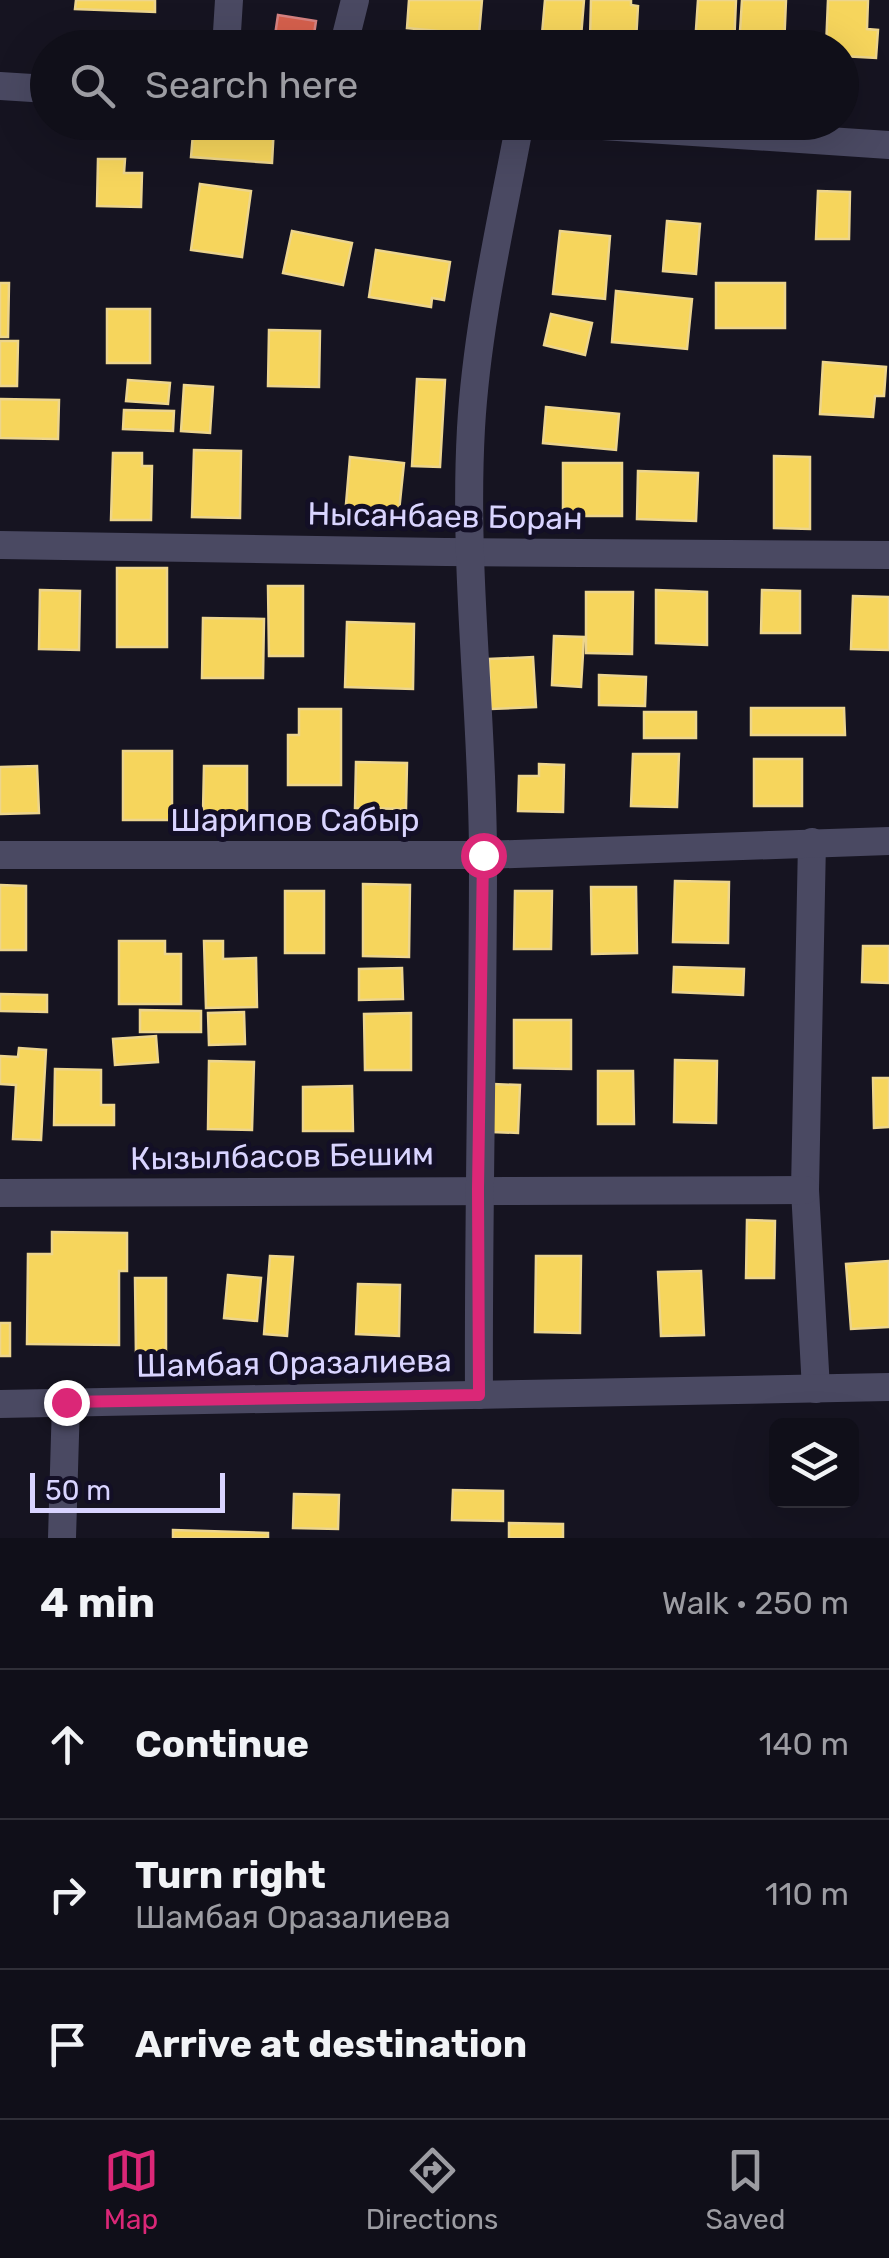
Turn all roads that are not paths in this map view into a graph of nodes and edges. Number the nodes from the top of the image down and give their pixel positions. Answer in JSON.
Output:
{"nodes":[{"id":1,"x":229,"y":0,"type":"edge"},
{"id":2,"x":356,"y":0,"type":"edge"},
{"id":3,"x":227,"y":30,"type":"edge"},
{"id":4,"x":348,"y":30,"type":"edge"},
{"id":5,"x":0,"y":86,"type":"edge"},
{"id":6,"x":30,"y":88,"type":"edge"},
{"id":7,"x":517,"y":140,"type":"edge"},
{"id":8,"x":814,"y":140,"type":"edge"},
{"id":9,"x":889,"y":145,"type":"edge"},
{"id":10,"x":0,"y":544,"type":"edge"},
{"id":11,"x":470,"y":552,"type":"junction"},
{"id":12,"x":889,"y":554,"type":"edge"},
{"id":13,"x":889,"y":841,"type":"edge"},
{"id":14,"x":812,"y":842,"type":"junction"},
{"id":15,"x":0,"y":855,"type":"edge"},
{"id":16,"x":483,"y":855,"type":"junction"},
{"id":17,"x":478,"y":1189,"type":"junction"},
{"id":18,"x":805,"y":1190,"type":"junction"},
{"id":19,"x":0,"y":1194,"type":"edge"},
{"id":20,"x":889,"y":1387,"type":"edge"},
{"id":21,"x":816,"y":1388,"type":"junction"},
{"id":22,"x":479,"y":1395,"type":"junction"},
{"id":23,"x":66,"y":1402,"type":"junction"},
{"id":24,"x":0,"y":1404,"type":"edge"},
{"id":25,"x":62,"y":1538,"type":"edge"}],
"edges":[{"from":1,"to":3,"type":"street"},
{"from":2,"to":4,"type":"street"},
{"from":5,"to":6,"type":"street"},
{"from":7,"to":11,"type":"street"},
{"from":8,"to":9,"type":"street"},
{"from":10,"to":11,"type":"street","name":"Нысанбаев Боран"},
{"from":11,"to":12,"type":"street","name":"Нысанбаев Боран"},
{"from":11,"to":16,"type":"street"},
{"from":13,"to":14,"type":"street","name":"Шарипов Сабыр"},
{"from":14,"to":16,"type":"street","name":"Шарипов Сабыр"},
{"from":14,"to":18,"type":"street"},
{"from":15,"to":16,"type":"street","name":"Шарипов Сабыр"},
{"from":16,"to":17,"type":"street"},
{"from":17,"to":18,"type":"street","name":"Кызылбасов Бешим"},
{"from":17,"to":19,"type":"street","name":"Кызылбасов Бешим"},
{"from":17,"to":22,"type":"street"},
{"from":18,"to":21,"type":"street"},
{"from":20,"to":21,"type":"street","name":"Шамбая Оразалиева"},
{"from":21,"to":22,"type":"street","name":"Шамбая Оразалиева"},
{"from":22,"to":23,"type":"street","name":"Шамбая Оразалиева"},
{"from":23,"to":24,"type":"street","name":"Шамбая Оразалиева"},
{"from":23,"to":25,"type":"street"}]}
